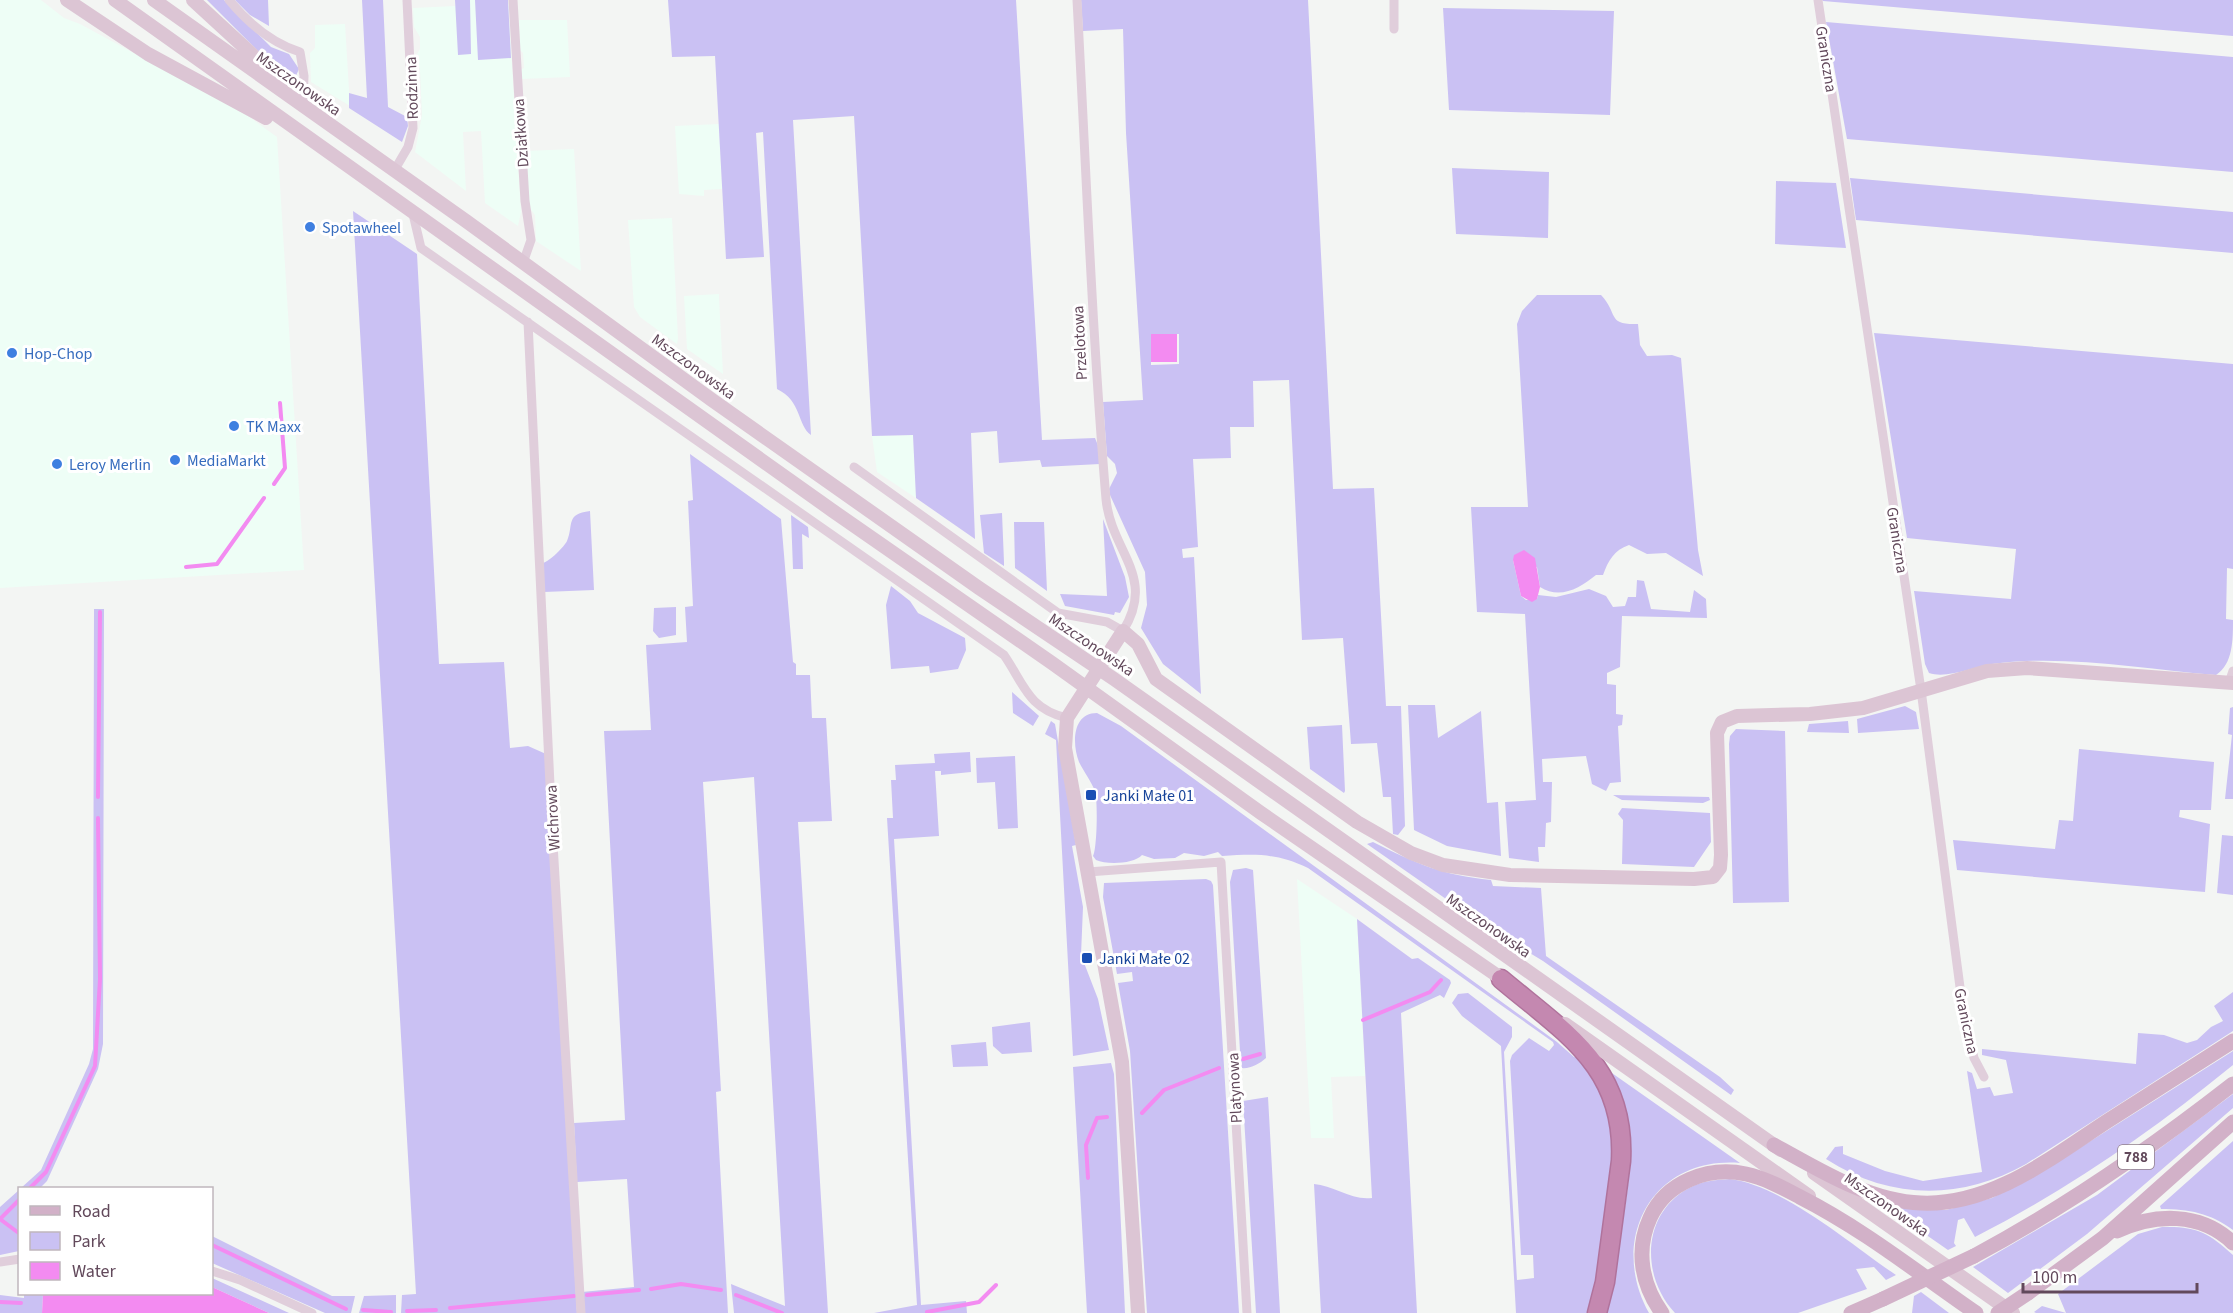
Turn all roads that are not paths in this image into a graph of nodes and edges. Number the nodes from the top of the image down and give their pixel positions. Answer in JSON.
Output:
{"nodes":[{"id":1,"x":67,"y":0,"type":"edge"},
{"id":2,"x":115,"y":0,"type":"edge"},
{"id":3,"x":154,"y":0,"type":"edge"},
{"id":4,"x":192,"y":0,"type":"edge"},
{"id":5,"x":229,"y":0,"type":"edge"},
{"id":6,"x":407,"y":0,"type":"edge"},
{"id":7,"x":513,"y":0,"type":"edge"},
{"id":8,"x":1077,"y":0,"type":"edge"},
{"id":9,"x":1394,"y":0,"type":"edge"},
{"id":10,"x":1818,"y":0,"type":"edge"},
{"id":11,"x":1394,"y":29,"type":"dead end"},
{"id":12,"x":303,"y":101,"type":"junction"},
{"id":13,"x":326,"y":122,"type":"junction"},
{"id":14,"x":315,"y":145,"type":"junction"},
{"id":15,"x":394,"y":171,"type":"junction"},
{"id":16,"x":413,"y":214,"type":"junction"},
{"id":17,"x":523,"y":263,"type":"junction"},
{"id":18,"x":528,"y":322,"type":"junction"},
{"id":19,"x":854,"y":467,"type":"dead end"},
{"id":20,"x":1123,"y":632,"type":"junction"},
{"id":21,"x":1098,"y":668,"type":"junction"},
{"id":22,"x":2232,"y":679,"type":"edge"},
{"id":23,"x":1086,"y":687,"type":"junction"},
{"id":24,"x":1921,"y":690,"type":"junction"},
{"id":25,"x":1067,"y":718,"type":"junction"},
{"id":26,"x":1088,"y":872,"type":"junction"},
{"id":27,"x":1501,"y":978,"type":"junction"},
{"id":28,"x":2233,"y":1041,"type":"edge"},
{"id":29,"x":1984,"y":1077,"type":"dead end"},
{"id":30,"x":2233,"y":1084,"type":"edge"},
{"id":31,"x":2233,"y":1122,"type":"edge"},
{"id":32,"x":1774,"y":1145,"type":"junction"},
{"id":33,"x":1839,"y":1217,"type":"junction"},
{"id":34,"x":2103,"y":1238,"type":"junction"},
{"id":35,"x":2233,"y":1244,"type":"edge"},
{"id":36,"x":18,"y":1259,"type":"edge"},
{"id":37,"x":0,"y":1262,"type":"edge"},
{"id":38,"x":213,"y":1271,"type":"edge"},
{"id":39,"x":312,"y":1313,"type":"edge"},
{"id":40,"x":581,"y":1313,"type":"edge"},
{"id":41,"x":1138,"y":1313,"type":"edge"},
{"id":42,"x":1247,"y":1313,"type":"edge"},
{"id":43,"x":1597,"y":1313,"type":"edge"},
{"id":44,"x":1662,"y":1313,"type":"edge"},
{"id":45,"x":1851,"y":1313,"type":"edge"},
{"id":46,"x":1976,"y":1313,"type":"edge"},
{"id":47,"x":1998,"y":1313,"type":"edge"},
{"id":48,"x":2013,"y":1313,"type":"edge"}],
"edges":[{"from":1,"to":14,"type":"main road"},
{"from":2,"to":14,"type":"main road"},
{"from":3,"to":13,"type":"main road","name":"Mszczonowska"},
{"from":4,"to":12,"type":"main road"},
{"from":5,"to":12,"type":"street"},
{"from":6,"to":15,"type":"street","name":"Rodzinna"},
{"from":7,"to":17,"type":"street","name":"Działkowa"},
{"from":8,"to":20,"type":"street","name":"Przelotowa"},
{"from":9,"to":11,"type":"street"},
{"from":10,"to":24,"type":"street","name":"Graniczna"},
{"from":12,"to":13,"type":"main road"},
{"from":13,"to":15,"type":"main road","name":"Mszczonowska"},
{"from":14,"to":16,"type":"main road"},
{"from":15,"to":17,"type":"main road","name":"Mszczonowska"},
{"from":16,"to":18,"type":"street"},
{"from":16,"to":23,"type":"main road"},
{"from":17,"to":21,"type":"main road","name":"Mszczonowska"},
{"from":18,"to":25,"type":"street"},
{"from":18,"to":40,"type":"street","name":"Wichrowa"},
{"from":19,"to":20,"type":"street"},
{"from":20,"to":21,"type":"main road","name":"Przelotowa"},
{"from":20,"to":24,"type":"main road"},
{"from":21,"to":23,"type":"main road","name":"Przelotowa"},
{"from":21,"to":32,"type":"main road","name":"Mszczonowska"},
{"from":22,"to":24,"type":"main road"},
{"from":23,"to":25,"type":"main road","name":"Przelotowa"},
{"from":23,"to":27,"type":"main road"},
{"from":24,"to":29,"type":"street","name":"Graniczna"},
{"from":25,"to":26,"type":"main road"},
{"from":26,"to":41,"type":"main road"},
{"from":26,"to":42,"type":"street","name":"Platynowa"},
{"from":27,"to":33,"type":"main road"},
{"from":27,"to":43,"type":"highway"},
{"from":28,"to":32,"type":"main road"},
{"from":30,"to":45,"type":"main road","number":"788","bridge":true},
{"from":31,"to":34,"type":"main road","number":"788"},
{"from":32,"to":48,"type":"main road","name":"Mszczonowska"},
{"from":33,"to":44,"type":"main road"},
{"from":33,"to":46,"type":"main road"},
{"from":34,"to":35,"type":"main road"},
{"from":34,"to":47,"type":"main road","bridge":true},
{"from":36,"to":37,"type":"street"},
{"from":38,"to":39,"type":"street"}]}
